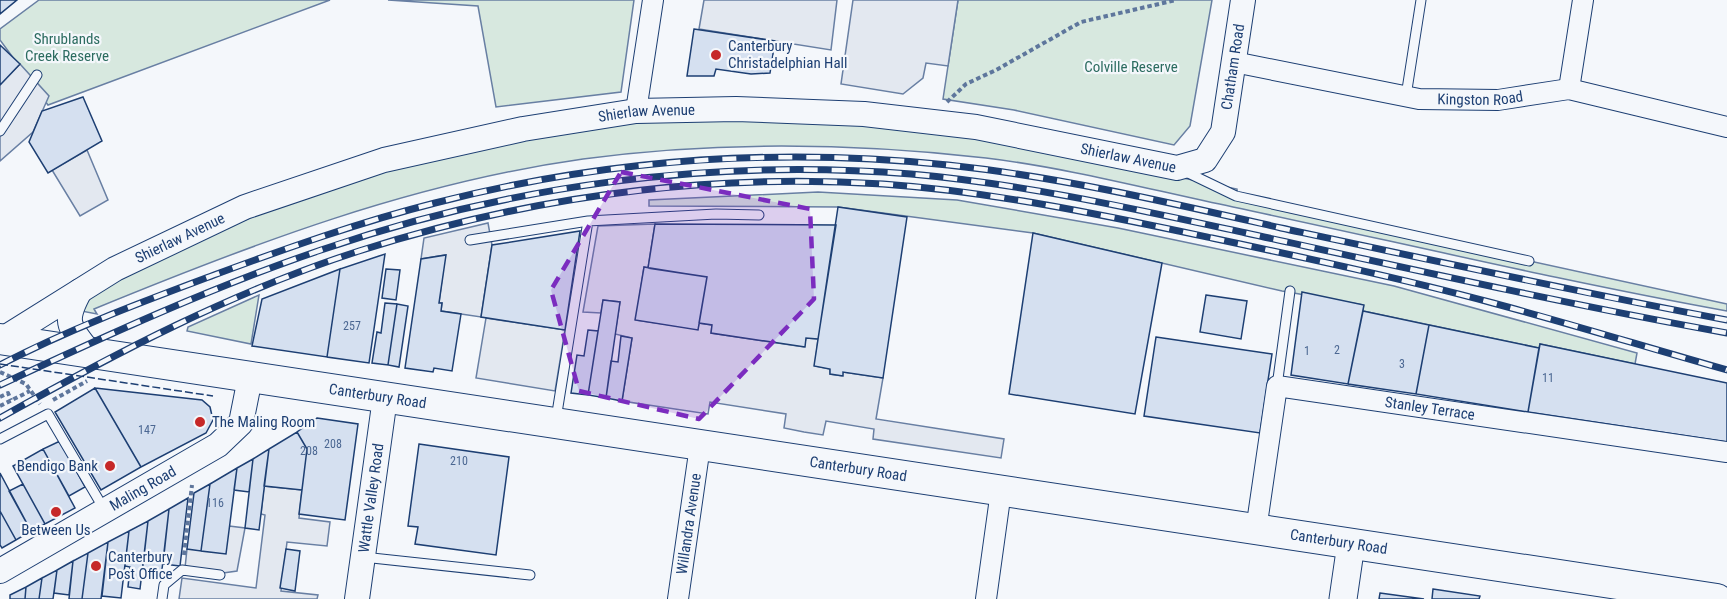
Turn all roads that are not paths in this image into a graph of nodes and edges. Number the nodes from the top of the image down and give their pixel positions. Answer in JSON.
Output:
{"nodes":[{"id":1,"x":653,"y":0,"type":"edge"},
{"id":2,"x":1243,"y":0,"type":"edge"},
{"id":3,"x":1421,"y":0,"type":"edge"},
{"id":4,"x":1583,"y":0,"type":"edge"},
{"id":5,"x":1233,"y":62,"type":"junction"},
{"id":6,"x":37,"y":75,"type":"dead end"},
{"id":7,"x":1569,"y":88,"type":"junction"},
{"id":8,"x":1406,"y":96,"type":"junction"},
{"id":9,"x":636,"y":111,"type":"junction"},
{"id":10,"x":1727,"y":127,"type":"edge"},
{"id":11,"x":0,"y":131,"type":"edge"},
{"id":12,"x":1223,"y":132,"type":"joint"},
{"id":13,"x":1177,"y":168,"type":"junction"},
{"id":14,"x":759,"y":215,"type":"dead end"},
{"id":15,"x":588,"y":221,"type":"junction"},
{"id":16,"x":470,"y":240,"type":"dead end"},
{"id":17,"x":1529,"y":261,"type":"dead end"},
{"id":18,"x":80,"y":291,"type":"junction"},
{"id":19,"x":1290,"y":291,"type":"dead end"},
{"id":20,"x":1,"y":339,"type":"edge"},
{"id":21,"x":89,"y":367,"type":"junction"},
{"id":22,"x":250,"y":378,"type":"junction"},
{"id":23,"x":1277,"y":386,"type":"junction"},
{"id":24,"x":385,"y":398,"type":"junction"},
{"id":25,"x":555,"y":424,"type":"junction"},
{"id":26,"x":0,"y":439,"type":"edge"},
{"id":27,"x":700,"y":446,"type":"junction"},
{"id":28,"x":1727,"y":452,"type":"edge"},
{"id":29,"x":1001,"y":491,"type":"junction"},
{"id":30,"x":105,"y":511,"type":"junction"},
{"id":31,"x":1256,"y":530,"type":"junction"},
{"id":32,"x":1351,"y":544,"type":"junction"},
{"id":33,"x":363,"y":556,"type":"junction"},
{"id":34,"x":0,"y":571,"type":"edge"},
{"id":35,"x":220,"y":575,"type":"dead end"},
{"id":36,"x":530,"y":575,"type":"dead end"},
{"id":37,"x":162,"y":599,"type":"edge"},
{"id":38,"x":357,"y":599,"type":"edge"},
{"id":39,"x":678,"y":599,"type":"edge"},
{"id":40,"x":986,"y":599,"type":"edge"},
{"id":41,"x":1343,"y":599,"type":"edge"},
{"id":42,"x":1717,"y":599,"type":"edge"}],
"edges":[{"from":1,"to":9,"type":"street"},
{"from":2,"to":5,"type":"street","name":"Chatham Road"},
{"from":3,"to":8,"type":"lane"},
{"from":4,"to":7,"type":"street"},
{"from":5,"to":8,"type":"street","name":"Kingston Road"},
{"from":5,"to":12,"type":"street","name":"Chatham Road"},
{"from":6,"to":11,"type":"lane"},
{"from":7,"to":8,"type":"street","name":"Kingston Road"},
{"from":7,"to":10,"type":"street","name":"Kingston Road"},
{"from":9,"to":13,"type":"street","name":"Shierlaw Avenue"},
{"from":9,"to":18,"type":"street","name":"Shierlaw Avenue"},
{"from":12,"to":13,"type":"street","name":"Shierlaw Avenue"},
{"from":13,"to":17,"type":"lane"},
{"from":14,"to":15,"type":"lane"},
{"from":15,"to":16,"type":"lane"},
{"from":15,"to":25,"type":"lane"},
{"from":18,"to":20,"type":"street","name":"Shierlaw Avenue"},
{"from":18,"to":21,"type":"street"},
{"from":19,"to":23,"type":"lane"},
{"from":20,"to":21,"type":"main road","name":"Canterbury Road"},
{"from":21,"to":22,"type":"main road","name":"Canterbury Road"},
{"from":22,"to":24,"type":"main road","name":"Canterbury Road"},
{"from":22,"to":30,"type":"street","name":"Maling Road"},
{"from":23,"to":28,"type":"street","name":"Stanley Terrace"},
{"from":23,"to":31,"type":"street"},
{"from":24,"to":25,"type":"main road","name":"Canterbury Road"},
{"from":24,"to":33,"type":"street","name":"Wattle Valley Road"},
{"from":25,"to":27,"type":"main road","name":"Canterbury Road"},
{"from":26,"to":30,"type":"lane"},
{"from":27,"to":29,"type":"main road","name":"Canterbury Road"},
{"from":27,"to":39,"type":"street","name":"Willandra Avenue"},
{"from":29,"to":31,"type":"main road","name":"Canterbury Road"},
{"from":29,"to":40,"type":"street"},
{"from":30,"to":34,"type":"street","name":"Maling Road"},
{"from":31,"to":32,"type":"main road","name":"Canterbury Road"},
{"from":32,"to":41,"type":"main road"},
{"from":32,"to":42,"type":"main road","name":"Canterbury Road"},
{"from":33,"to":36,"type":"lane"},
{"from":33,"to":38,"type":"street","name":"Wattle Valley Road"},
{"from":35,"to":37,"type":"lane"}]}
